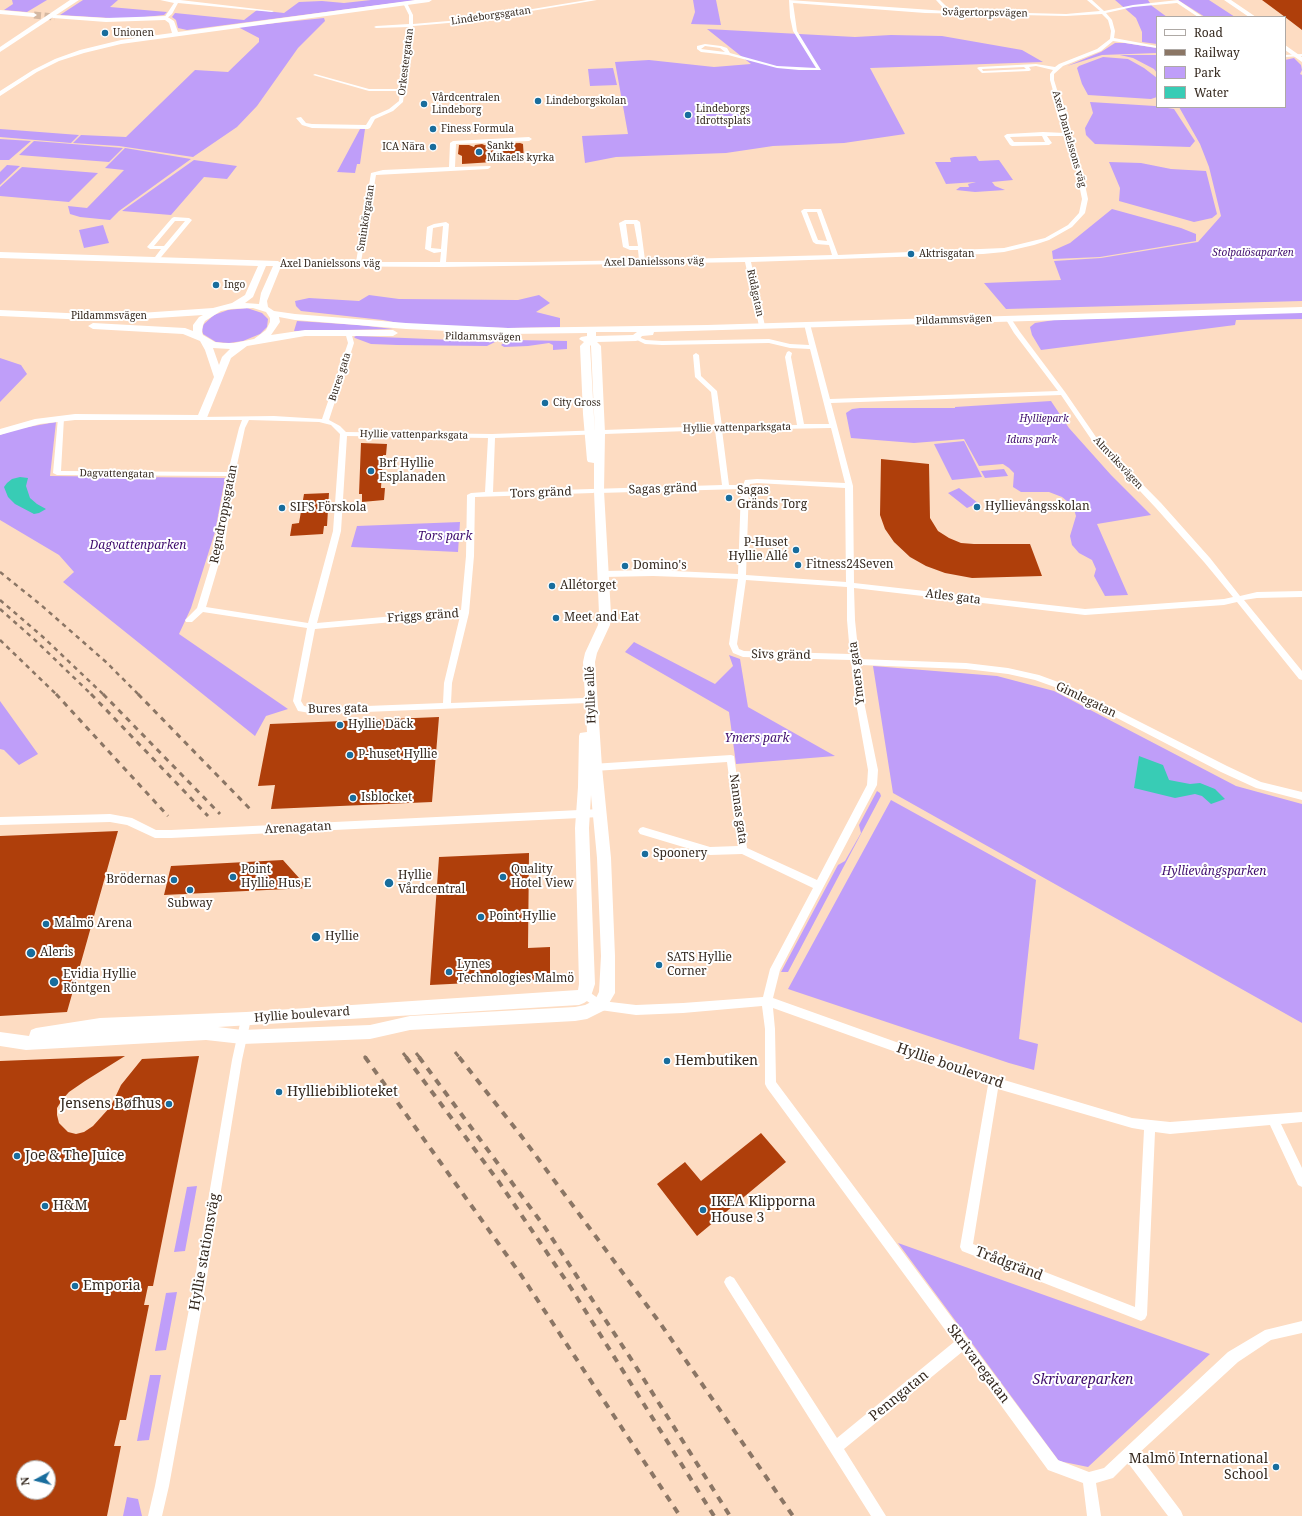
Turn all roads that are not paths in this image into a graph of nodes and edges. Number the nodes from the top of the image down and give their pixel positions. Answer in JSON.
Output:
{"nodes":[{"id":1,"x":62,"y":0,"type":"edge"},
{"id":2,"x":76,"y":0,"type":"edge"},
{"id":3,"x":162,"y":0,"type":"edge"},
{"id":4,"x":429,"y":0,"type":"edge"},
{"id":5,"x":595,"y":0,"type":"edge"},
{"id":6,"x":938,"y":0,"type":"edge"},
{"id":7,"x":1089,"y":0,"type":"edge"},
{"id":8,"x":178,"y":1,"type":"edge"},
{"id":9,"x":791,"y":1,"type":"edge"},
{"id":10,"x":1176,"y":1,"type":"edge"},
{"id":11,"x":1224,"y":2,"type":"edge"},
{"id":12,"x":405,"y":4,"type":"junction"},
{"id":13,"x":272,"y":11,"type":"dead end"},
{"id":14,"x":0,"y":12,"type":"edge"},
{"id":15,"x":949,"y":12,"type":"junction"},
{"id":16,"x":1103,"y":12,"type":"junction"},
{"id":17,"x":34,"y":15,"type":"tunnel mouth"},
{"id":18,"x":1199,"y":16,"type":"edge"},
{"id":19,"x":1241,"y":16,"type":"edge"},
{"id":20,"x":1251,"y":16,"type":"edge"},
{"id":21,"x":55,"y":17,"type":"tunnel mouth"},
{"id":22,"x":166,"y":18,"type":"junction"},
{"id":23,"x":411,"y":25,"type":"junction"},
{"id":24,"x":376,"y":27,"type":"dead end"},
{"id":25,"x":175,"y":34,"type":"junction"},
{"id":26,"x":1112,"y":39,"type":"junction"},
{"id":27,"x":1286,"y":40,"type":"edge"},
{"id":28,"x":0,"y":41,"type":"edge"},
{"id":29,"x":1156,"y":47,"type":"edge"},
{"id":30,"x":1286,"y":48,"type":"edge"},
{"id":31,"x":1299,"y":49,"type":"edge"},
{"id":32,"x":0,"y":50,"type":"edge"},
{"id":33,"x":728,"y":54,"type":"junction"},
{"id":34,"x":1302,"y":55,"type":"edge"},
{"id":35,"x":1286,"y":56,"type":"edge"},
{"id":36,"x":1302,"y":60,"type":"edge"},
{"id":37,"x":1026,"y":66,"type":"junction"},
{"id":38,"x":1056,"y":69,"type":"junction"},
{"id":39,"x":315,"y":75,"type":"dead end"},
{"id":40,"x":403,"y":90,"type":"junction"},
{"id":41,"x":0,"y":94,"type":"edge"},
{"id":42,"x":299,"y":118,"type":"dead end"},
{"id":43,"x":1043,"y":134,"type":"junction"},
{"id":44,"x":1069,"y":135,"type":"junction"},
{"id":45,"x":529,"y":139,"type":"dead end"},
{"id":46,"x":488,"y":167,"type":"dead end"},
{"id":47,"x":449,"y":169,"type":"junction"},
{"id":48,"x":831,"y":243,"type":"junction"},
{"id":49,"x":166,"y":248,"type":"junction"},
{"id":50,"x":641,"y":248,"type":"junction"},
{"id":51,"x":444,"y":250,"type":"junction"},
{"id":52,"x":0,"y":255,"type":"edge"},
{"id":53,"x":836,"y":257,"type":"junction"},
{"id":54,"x":748,"y":260,"type":"junction"},
{"id":55,"x":155,"y":261,"type":"junction"},
{"id":56,"x":642,"y":262,"type":"junction"},
{"id":57,"x":263,"y":264,"type":"junction"},
{"id":58,"x":278,"y":264,"type":"junction"},
{"id":59,"x":358,"y":265,"type":"junction"},
{"id":60,"x":443,"y":265,"type":"junction"},
{"id":61,"x":231,"y":306,"type":"junction"},
{"id":62,"x":1302,"y":306,"type":"edge"},
{"id":63,"x":218,"y":309,"type":"junction"},
{"id":64,"x":1302,"y":310,"type":"edge"},
{"id":65,"x":268,"y":311,"type":"junction"},
{"id":66,"x":1201,"y":312,"type":"junction"},
{"id":67,"x":3,"y":313,"type":"edge"},
{"id":68,"x":1008,"y":318,"type":"junction"},
{"id":69,"x":0,"y":322,"type":"edge"},
{"id":70,"x":807,"y":324,"type":"junction"},
{"id":71,"x":762,"y":326,"type":"junction"},
{"id":72,"x":707,"y":328,"type":"junction"},
{"id":73,"x":348,"y":332,"type":"junction"},
{"id":74,"x":591,"y":334,"type":"junction"},
{"id":75,"x":636,"y":338,"type":"junction"},
{"id":76,"x":202,"y":339,"type":"junction"},
{"id":77,"x":258,"y":340,"type":"junction"},
{"id":78,"x":245,"y":344,"type":"junction"},
{"id":79,"x":813,"y":347,"type":"junction"},
{"id":80,"x":789,"y":353,"type":"dead end"},
{"id":81,"x":696,"y":355,"type":"dead end"},
{"id":82,"x":218,"y":376,"type":"junction"},
{"id":83,"x":1063,"y":393,"type":"junction"},
{"id":84,"x":827,"y":401,"type":"junction"},
{"id":85,"x":61,"y":418,"type":"junction"},
{"id":86,"x":202,"y":418,"type":"junction"},
{"id":87,"x":246,"y":419,"type":"junction"},
{"id":88,"x":325,"y":421,"type":"junction"},
{"id":89,"x":801,"y":426,"type":"junction"},
{"id":90,"x":834,"y":426,"type":"junction"},
{"id":91,"x":719,"y":428,"type":"junction"},
{"id":92,"x":0,"y":432,"type":"edge"},
{"id":93,"x":595,"y":433,"type":"junction"},
{"id":94,"x":344,"y":434,"type":"junction"},
{"id":95,"x":492,"y":436,"type":"junction"},
{"id":96,"x":232,"y":474,"type":"junction"},
{"id":97,"x":849,"y":486,"type":"junction"},
{"id":98,"x":726,"y":487,"type":"junction"},
{"id":99,"x":745,"y":487,"type":"junction"},
{"id":100,"x":596,"y":491,"type":"junction"},
{"id":101,"x":489,"y":495,"type":"junction"},
{"id":102,"x":604,"y":574,"type":"junction"},
{"id":103,"x":742,"y":577,"type":"junction"},
{"id":104,"x":850,"y":585,"type":"junction"},
{"id":105,"x":1302,"y":594,"type":"edge"},
{"id":106,"x":1239,"y":599,"type":"junction"},
{"id":107,"x":201,"y":609,"type":"junction"},
{"id":108,"x":465,"y":613,"type":"junction"},
{"id":109,"x":189,"y":620,"type":"dead end"},
{"id":110,"x":311,"y":626,"type":"junction"},
{"id":111,"x":855,"y":659,"type":"junction"},
{"id":112,"x":1302,"y":676,"type":"edge"},
{"id":113,"x":584,"y":701,"type":"junction"},
{"id":114,"x":447,"y":706,"type":"junction"},
{"id":115,"x":595,"y":766,"type":"junction"},
{"id":116,"x":1302,"y":796,"type":"edge"},
{"id":117,"x":600,"y":813,"type":"junction"},
{"id":118,"x":582,"y":814,"type":"junction"},
{"id":119,"x":0,"y":821,"type":"edge"},
{"id":120,"x":643,"y":831,"type":"dead end"},
{"id":121,"x":743,"y":850,"type":"junction"},
{"id":122,"x":819,"y":886,"type":"junction"},
{"id":123,"x":585,"y":994,"type":"junction"},
{"id":124,"x":767,"y":1001,"type":"junction"},
{"id":125,"x":600,"y":1006,"type":"junction"},
{"id":126,"x":246,"y":1019,"type":"junction"},
{"id":127,"x":242,"y":1037,"type":"junction"},
{"id":128,"x":0,"y":1039,"type":"edge"},
{"id":129,"x":994,"y":1082,"type":"junction"},
{"id":130,"x":1302,"y":1117,"type":"edge"},
{"id":131,"x":1273,"y":1120,"type":"junction"},
{"id":132,"x":1150,"y":1126,"type":"junction"},
{"id":133,"x":1302,"y":1181,"type":"edge"},
{"id":134,"x":730,"y":1282,"type":"dead end"},
{"id":135,"x":1302,"y":1327,"type":"edge"},
{"id":136,"x":963,"y":1343,"type":"junction"},
{"id":137,"x":835,"y":1448,"type":"junction"},
{"id":138,"x":1129,"y":1453,"type":"junction"},
{"id":139,"x":1089,"y":1479,"type":"junction"},
{"id":140,"x":156,"y":1516,"type":"edge"},
{"id":141,"x":879,"y":1516,"type":"edge"},
{"id":142,"x":1094,"y":1516,"type":"edge"},
{"id":143,"x":1176,"y":1516,"type":"edge"}],
"edges":[{"from":1,"to":28,"type":"main road"},
{"from":2,"to":32,"type":"main road"},
{"from":3,"to":8,"type":"street"},
{"from":4,"to":12,"type":"street"},
{"from":5,"to":23,"type":"street","name":"Lindeborgsgatan"},
{"from":6,"to":15,"type":"street"},
{"from":7,"to":16,"type":"street"},
{"from":8,"to":13,"type":"street"},
{"from":8,"to":22,"type":"street"},
{"from":9,"to":15,"type":"street","name":"Svågertorpsvägen"},
{"from":9,"to":33,"type":"street"},
{"from":10,"to":16,"type":"street","name":"Svågertorpsvägen"},
{"from":10,"to":18,"type":"street","name":"Svågertorpsvägen"},
{"from":11,"to":19,"type":"street"},
{"from":11,"to":20,"type":"street"},
{"from":12,"to":23,"type":"street","name":"Orkestergatan"},
{"from":12,"to":25,"type":"street"},
{"from":14,"to":17,"type":"street"},
{"from":15,"to":16,"type":"street","name":"Svågertorpsvägen"},
{"from":16,"to":26,"type":"street"},
{"from":21,"to":22,"type":"street"},
{"from":22,"to":25,"type":"street"},
{"from":23,"to":24,"type":"street","name":"Lindeborgsgatan"},
{"from":23,"to":40,"type":"street","name":"Orkestergatan"},
{"from":25,"to":41,"type":"street"},
{"from":26,"to":29,"type":"street"},
{"from":26,"to":38,"type":"street"},
{"from":27,"to":31,"type":"street"},
{"from":30,"to":36,"type":"street"},
{"from":33,"to":33,"type":"street"},
{"from":34,"to":35,"type":"street"},
{"from":37,"to":37,"type":"street"},
{"from":37,"to":38,"type":"street"},
{"from":38,"to":44,"type":"street","name":"Axel Danielssons väg"},
{"from":39,"to":40,"type":"street"},
{"from":40,"to":42,"type":"street","name":"Orkestergatan"},
{"from":43,"to":43,"type":"street"},
{"from":43,"to":44,"type":"street"},
{"from":44,"to":53,"type":"street","name":"Axel Danielssons väg"},
{"from":45,"to":47,"type":"street"},
{"from":46,"to":47,"type":"street"},
{"from":47,"to":59,"type":"street","name":"Sminkörgatan"},
{"from":48,"to":48,"type":"street"},
{"from":48,"to":53,"type":"street"},
{"from":49,"to":49,"type":"street"},
{"from":49,"to":55,"type":"street"},
{"from":50,"to":50,"type":"street"},
{"from":50,"to":56,"type":"street"},
{"from":51,"to":51,"type":"street"},
{"from":51,"to":60,"type":"street"},
{"from":52,"to":55,"type":"street","name":"Axel Danielssons väg"},
{"from":53,"to":54,"type":"street","name":"Axel Danielssons väg"},
{"from":54,"to":56,"type":"street","name":"Axel Danielssons väg"},
{"from":54,"to":71,"type":"street","name":"Ridågatan"},
{"from":55,"to":57,"type":"street","name":"Axel Danielssons väg"},
{"from":56,"to":60,"type":"street","name":"Axel Danielssons väg"},
{"from":57,"to":58,"type":"street","name":"Axel Danielssons väg"},
{"from":57,"to":61,"type":"street"},
{"from":58,"to":59,"type":"street","name":"Axel Danielssons väg"},
{"from":58,"to":65,"type":"street"},
{"from":59,"to":60,"type":"street","name":"Axel Danielssons väg"},
{"from":61,"to":63,"type":"street","name":"Pildammsvägen"},
{"from":61,"to":65,"type":"street","name":"Pildammsvägen"},
{"from":62,"to":66,"type":"street","name":"Pildammsvägen"},
{"from":63,"to":67,"type":"street","name":"Pildammsvägen"},
{"from":63,"to":76,"type":"street","name":"Pildammsvägen"},
{"from":64,"to":66,"type":"street","name":"Pildammsvägen"},
{"from":65,"to":74,"type":"street","name":"Pildammsvägen"},
{"from":65,"to":77,"type":"street","name":"Pildammsvägen"},
{"from":66,"to":68,"type":"street","name":"Pildammsvägen"},
{"from":68,"to":70,"type":"street","name":"Pildammsvägen"},
{"from":68,"to":83,"type":"street","name":"Almviksvägen"},
{"from":69,"to":76,"type":"street","name":"Pildammsvägen"},
{"from":70,"to":71,"type":"street","name":"Pildammsvägen"},
{"from":70,"to":79,"type":"street","name":"Ymers gata"},
{"from":71,"to":72,"type":"street","name":"Pildammsvägen"},
{"from":72,"to":74,"type":"street","name":"Pildammsvägen"},
{"from":72,"to":75,"type":"street","name":"Pildammsvägen"},
{"from":73,"to":74,"type":"street","name":"Pildammsvägen"},
{"from":73,"to":77,"type":"street","name":"Pildammsvägen"},
{"from":73,"to":88,"type":"street","name":"Bures gata"},
{"from":74,"to":75,"type":"street","name":"Pildammsvägen"},
{"from":74,"to":93,"type":"street","name":"Hyllie allé"},
{"from":75,"to":79,"type":"street"},
{"from":76,"to":78,"type":"street","name":"Pildammsvägen"},
{"from":76,"to":82,"type":"street"},
{"from":77,"to":78,"type":"street","name":"Pildammsvägen"},
{"from":78,"to":82,"type":"street"},
{"from":79,"to":84,"type":"street","name":"Ymers gata"},
{"from":80,"to":89,"type":"street"},
{"from":81,"to":91,"type":"street"},
{"from":82,"to":86,"type":"street"},
{"from":83,"to":84,"type":"street"},
{"from":83,"to":106,"type":"street","name":"Almviksvägen"},
{"from":84,"to":90,"type":"street","name":"Ymers gata"},
{"from":85,"to":86,"type":"street"},
{"from":85,"to":92,"type":"street"},
{"from":85,"to":96,"type":"street","name":"Dagvattengatan"},
{"from":86,"to":87,"type":"street"},
{"from":87,"to":88,"type":"street"},
{"from":87,"to":96,"type":"street","name":"Regndroppsgatan"},
{"from":88,"to":94,"type":"street","name":"Hyllie vattenparksgata"},
{"from":89,"to":90,"type":"street","name":"Hyllie vattenparksgata"},
{"from":89,"to":91,"type":"street","name":"Hyllie vattenparksgata"},
{"from":90,"to":97,"type":"street","name":"Ymers gata"},
{"from":91,"to":93,"type":"street","name":"Hyllie vattenparksgata"},
{"from":91,"to":98,"type":"street"},
{"from":93,"to":95,"type":"street","name":"Hyllie vattenparksgata"},
{"from":93,"to":100,"type":"street","name":"Hyllie allé"},
{"from":94,"to":95,"type":"street","name":"Hyllie vattenparksgata"},
{"from":94,"to":110,"type":"street","name":"Bures gata"},
{"from":95,"to":101,"type":"street"},
{"from":96,"to":107,"type":"street","name":"Regndroppsgatan"},
{"from":97,"to":99,"type":"street","name":"Sagas gränd"},
{"from":97,"to":104,"type":"street","name":"Ymers gata"},
{"from":98,"to":99,"type":"street","name":"Sagas gränd"},
{"from":98,"to":100,"type":"street","name":"Sagas gränd"},
{"from":99,"to":103,"type":"street"},
{"from":100,"to":101,"type":"street","name":"Tors gränd"},
{"from":100,"to":102,"type":"street","name":"Hyllie allé"},
{"from":100,"to":113,"type":"street","name":"Hyllie allé"},
{"from":101,"to":108,"type":"street","name":"Tors gränd"},
{"from":102,"to":103,"type":"street","name":"Atles gata"},
{"from":102,"to":115,"type":"street","name":"Hyllie allé"},
{"from":103,"to":104,"type":"street","name":"Atles gata"},
{"from":103,"to":111,"type":"street","name":"Sivs gränd"},
{"from":104,"to":106,"type":"street","name":"Atles gata"},
{"from":104,"to":111,"type":"street","name":"Ymers gata"},
{"from":105,"to":106,"type":"street","name":"Atles gata"},
{"from":106,"to":112,"type":"street","name":"Almviksvägen"},
{"from":107,"to":109,"type":"street"},
{"from":107,"to":110,"type":"street"},
{"from":108,"to":110,"type":"street","name":"Friggs gränd"},
{"from":108,"to":114,"type":"street","name":"Friggs gränd"},
{"from":110,"to":114,"type":"street","name":"Bures gata"},
{"from":111,"to":116,"type":"street","name":"Gimlegatan"},
{"from":111,"to":122,"type":"street","name":"Ymers gata"},
{"from":113,"to":114,"type":"street","name":"Bures gata"},
{"from":113,"to":118,"type":"street","name":"Hyllie allé"},
{"from":115,"to":117,"type":"street","name":"Hyllie allé"},
{"from":115,"to":121,"type":"street","name":"Nannas gata"},
{"from":117,"to":118,"type":"street","name":"Arenagatan"},
{"from":117,"to":125,"type":"street","name":"Hyllie allé"},
{"from":118,"to":119,"type":"street","name":"Arenagatan"},
{"from":118,"to":123,"type":"street","name":"Hyllie allé"},
{"from":120,"to":121,"type":"street"},
{"from":121,"to":122,"type":"street","name":"Nannas gata"},
{"from":122,"to":124,"type":"street","name":"Ymers gata"},
{"from":123,"to":125,"type":"street"},
{"from":123,"to":126,"type":"street","name":"Hyllie boulevard"},
{"from":124,"to":125,"type":"street","name":"Hyllie boulevard"},
{"from":124,"to":129,"type":"street","name":"Hyllie boulevard"},
{"from":124,"to":136,"type":"street","name":"Skrivaregatan"},
{"from":125,"to":127,"type":"street","name":"Hyllie boulevard"},
{"from":126,"to":127,"type":"street","name":"Hyllie stationsväg"},
{"from":126,"to":128,"type":"street","name":"Hyllie boulevard"},
{"from":127,"to":128,"type":"street","name":"Hyllie boulevard"},
{"from":127,"to":140,"type":"street","name":"Hyllie stationsväg"},
{"from":129,"to":132,"type":"street","name":"Hyllie boulevard"},
{"from":129,"to":132,"type":"street","name":"Trådgränd"},
{"from":130,"to":131,"type":"street","name":"Hyllie boulevard"},
{"from":131,"to":132,"type":"street","name":"Hyllie boulevard"},
{"from":131,"to":133,"type":"street"},
{"from":134,"to":137,"type":"street"},
{"from":135,"to":138,"type":"street"},
{"from":136,"to":137,"type":"street","name":"Penngatan"},
{"from":136,"to":139,"type":"street","name":"Skrivaregatan"},
{"from":137,"to":141,"type":"street"},
{"from":138,"to":139,"type":"street"},
{"from":138,"to":143,"type":"street"},
{"from":139,"to":142,"type":"street"}]}
